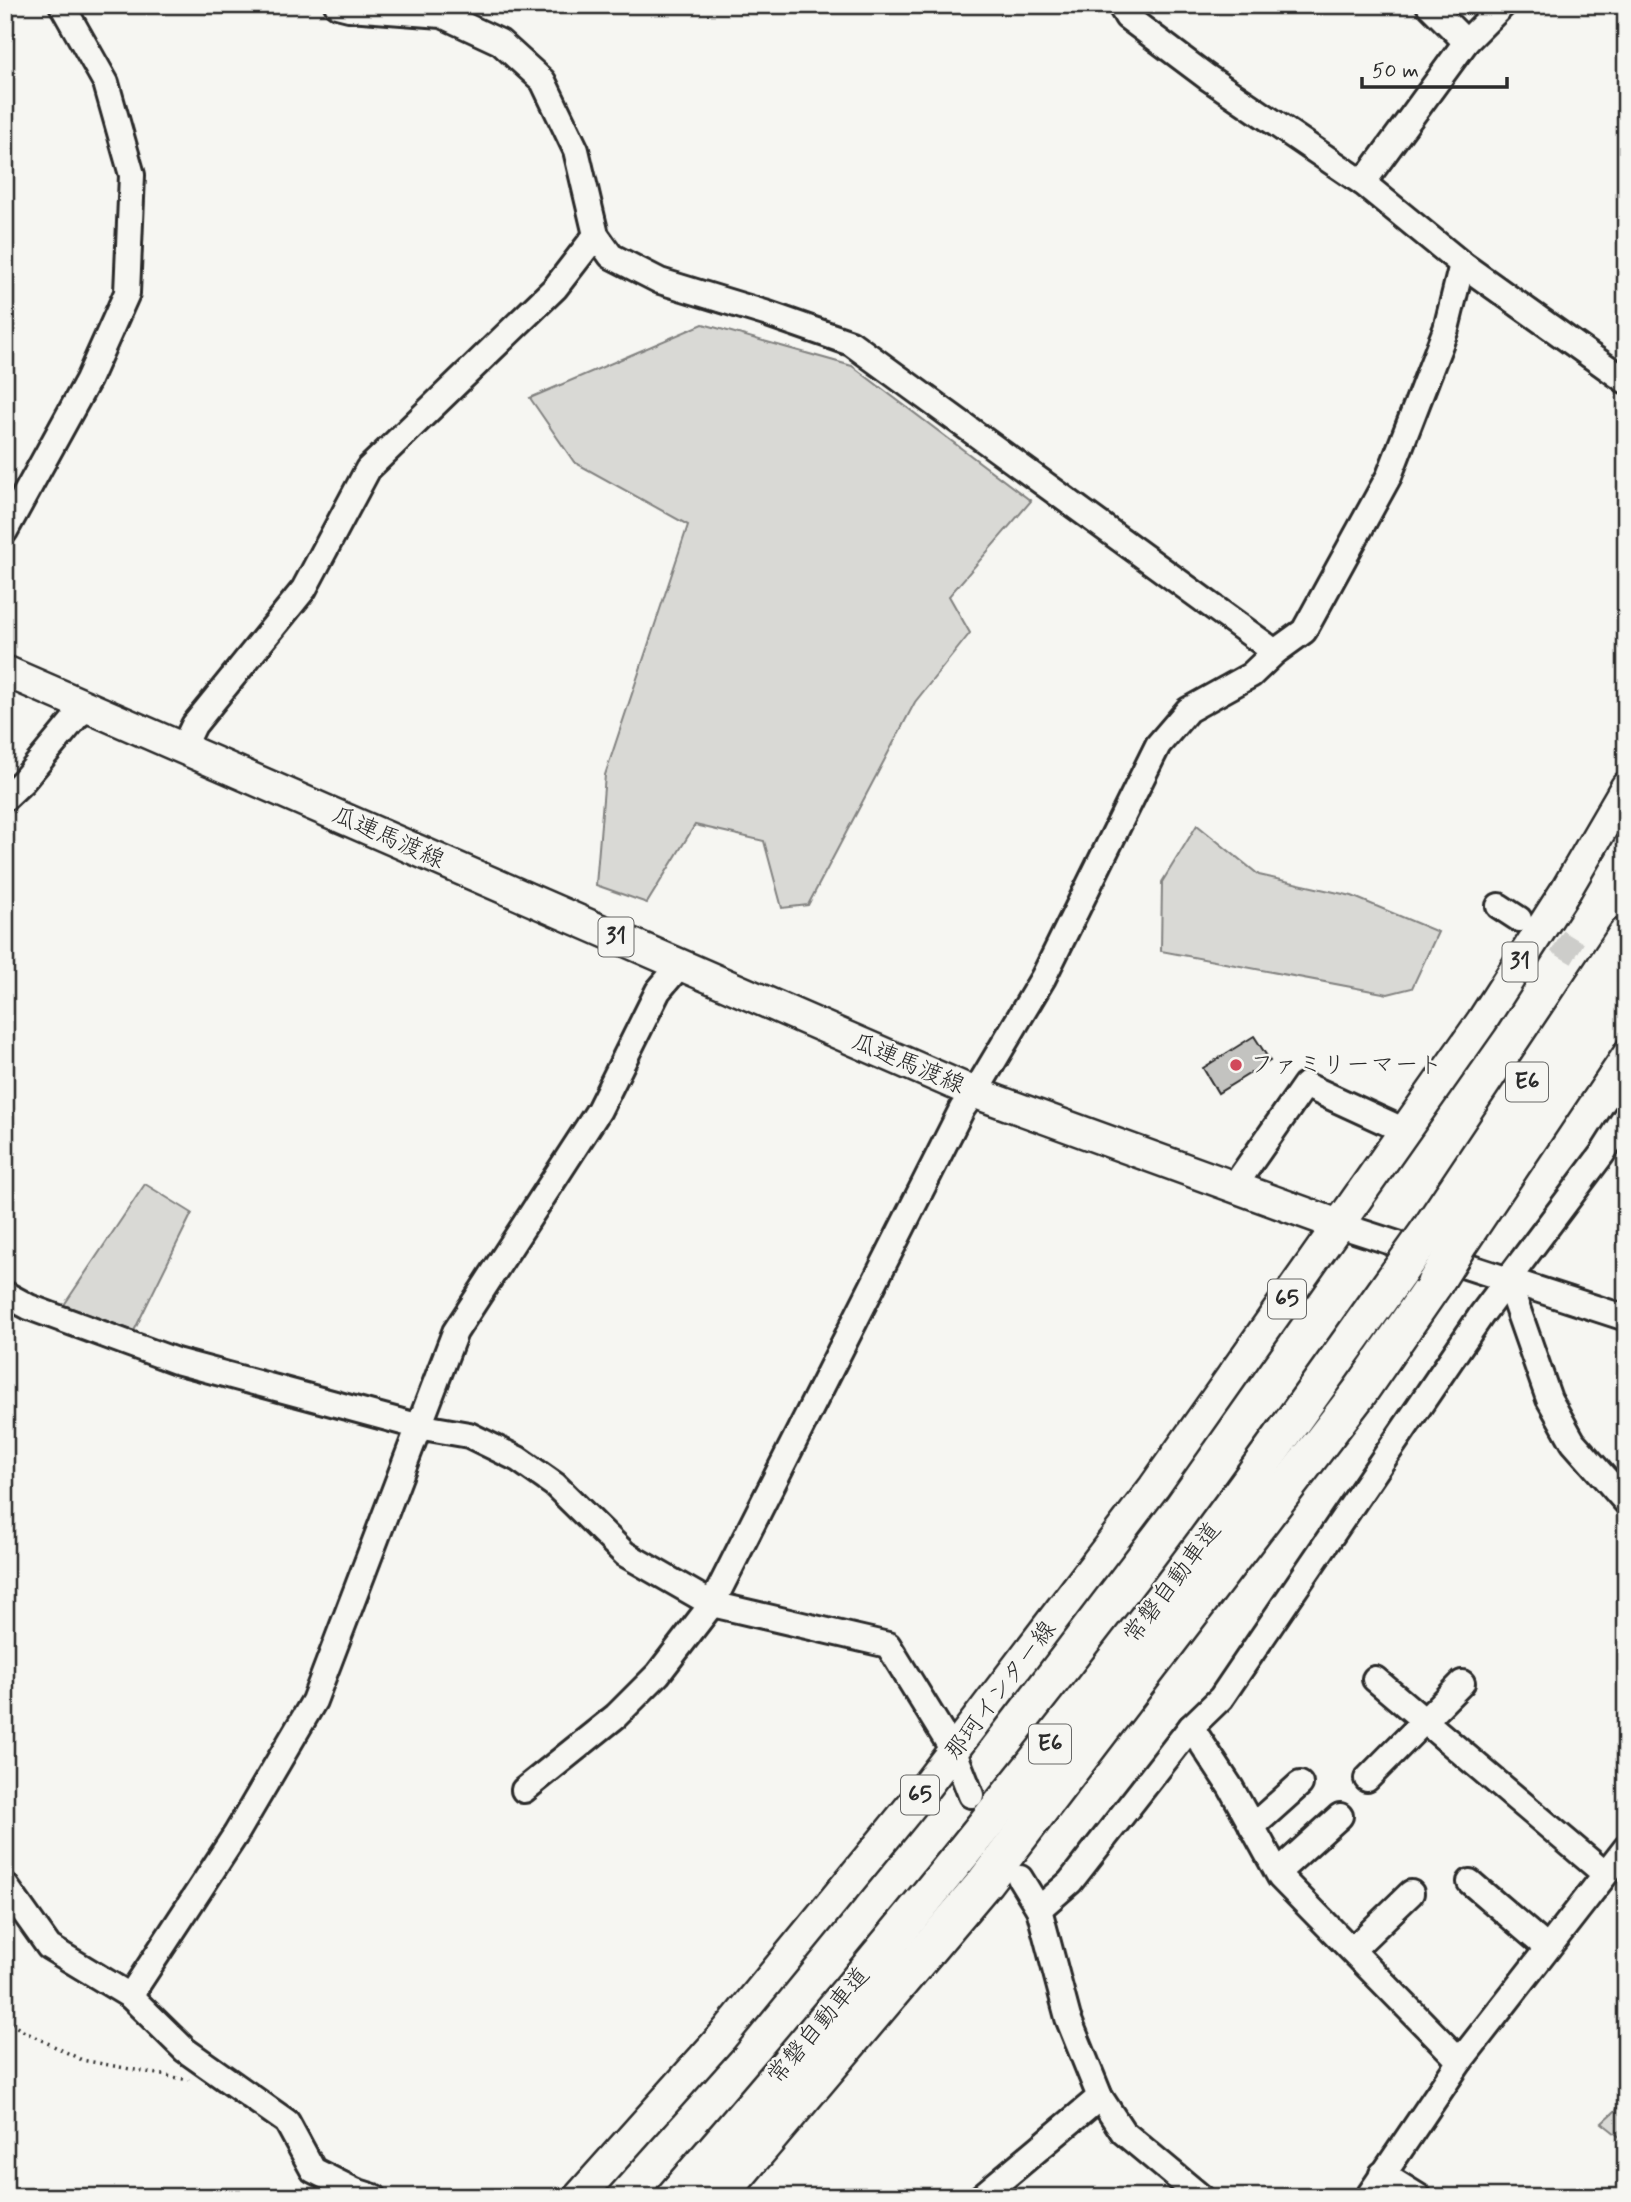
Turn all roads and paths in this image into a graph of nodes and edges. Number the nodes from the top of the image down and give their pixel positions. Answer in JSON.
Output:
{"nodes":[{"id":1,"x":62,"y":5,"type":"edge"},
{"id":2,"x":337,"y":5,"type":"edge"},
{"id":3,"x":1120,"y":5,"type":"edge"},
{"id":4,"x":1429,"y":5,"type":"edge"},
{"id":5,"x":1503,"y":5,"type":"edge"},
{"id":6,"x":1466,"y":41,"type":"junction"},
{"id":7,"x":1363,"y":183,"type":"junction"},
{"id":8,"x":596,"y":235,"type":"junction"},
{"id":9,"x":1462,"y":264,"type":"junction"},
{"id":10,"x":1626,"y":381,"type":"edge"},
{"id":11,"x":5,"y":531,"type":"edge"},
{"id":12,"x":1275,"y":652,"type":"junction"},
{"id":13,"x":5,"y":671,"type":"edge"},
{"id":14,"x":88,"y":708,"type":"junction"},
{"id":15,"x":183,"y":748,"type":"junction"},
{"id":16,"x":1626,"y":787,"type":"edge"},
{"id":17,"x":5,"y":798,"type":"edge"},
{"id":18,"x":1626,"y":934,"type":"edge"},
{"id":19,"x":680,"y":965,"type":"junction"},
{"id":20,"x":1626,"y":995,"type":"edge"},
{"id":21,"x":973,"y":1092,"type":"junction"},
{"id":22,"x":1626,"y":1116,"type":"edge"},
{"id":23,"x":1405,"y":1132,"type":"junction"},
{"id":24,"x":1233,"y":1188,"type":"junction"},
{"id":25,"x":1339,"y":1225,"type":"junction"},
{"id":26,"x":1444,"y":1236,"type":"junction"},
{"id":27,"x":1507,"y":1279,"type":"junction"},
{"id":28,"x":5,"y":1294,"type":"edge"},
{"id":29,"x":1626,"y":1318,"type":"edge"},
{"id":30,"x":417,"y":1426,"type":"junction"},
{"id":31,"x":1626,"y":1503,"type":"edge"},
{"id":32,"x":712,"y":1604,"type":"junction"},
{"id":33,"x":1375,"y":1679,"type":"dead end"},
{"id":34,"x":1462,"y":1683,"type":"dead end"},
{"id":35,"x":1425,"y":1722,"type":"junction"},
{"id":36,"x":1191,"y":1727,"type":"junction"},
{"id":37,"x":954,"y":1752,"type":"junction"},
{"id":38,"x":1367,"y":1779,"type":"dead end"},
{"id":39,"x":1300,"y":1783,"type":"dead end"},
{"id":40,"x":524,"y":1790,"type":"dead end"},
{"id":41,"x":971,"y":1795,"type":"dead end"},
{"id":42,"x":1340,"y":1816,"type":"dead end"},
{"id":43,"x":1252,"y":1827,"type":"junction"},
{"id":44,"x":1626,"y":1848,"type":"edge"},
{"id":45,"x":1278,"y":1872,"type":"junction"},
{"id":46,"x":1605,"y":1873,"type":"junction"},
{"id":47,"x":1020,"y":1878,"type":"dead end"},
{"id":48,"x":1470,"y":1882,"type":"dead end"},
{"id":49,"x":5,"y":1885,"type":"edge"},
{"id":50,"x":1411,"y":1893,"type":"dead end"},
{"id":51,"x":1039,"y":1909,"type":"junction"},
{"id":52,"x":1546,"y":1948,"type":"junction"},
{"id":53,"x":1352,"y":1950,"type":"junction"},
{"id":54,"x":130,"y":1996,"type":"junction"},
{"id":55,"x":5,"y":2019,"type":"edge"},
{"id":56,"x":1460,"y":2061,"type":"junction"},
{"id":57,"x":189,"y":2080,"type":"dead end"},
{"id":58,"x":1100,"y":2097,"type":"junction"},
{"id":59,"x":1382,"y":2174,"type":"junction"},
{"id":60,"x":374,"y":2197,"type":"edge"},
{"id":61,"x":579,"y":2197,"type":"edge"},
{"id":62,"x":674,"y":2197,"type":"edge"},
{"id":63,"x":719,"y":2197,"type":"edge"},
{"id":64,"x":981,"y":2197,"type":"edge"},
{"id":65,"x":1201,"y":2197,"type":"edge"},
{"id":66,"x":1368,"y":2197,"type":"edge"},
{"id":67,"x":1419,"y":2197,"type":"edge"}],
"edges":[{"from":1,"to":11,"type":"street"},
{"from":2,"to":8,"type":"street"},
{"from":3,"to":7,"type":"street"},
{"from":4,"to":6,"type":"street"},
{"from":5,"to":6,"type":"street"},
{"from":6,"to":7,"type":"street"},
{"from":7,"to":9,"type":"street"},
{"from":8,"to":12,"type":"street"},
{"from":8,"to":15,"type":"street"},
{"from":9,"to":10,"type":"street"},
{"from":9,"to":12,"type":"street"},
{"from":12,"to":21,"type":"street"},
{"from":13,"to":14,"type":"main road","name":"瓜連馬渡線","number":"31"},
{"from":14,"to":15,"type":"main road","name":"瓜連馬渡線","number":"31"},
{"from":14,"to":17,"type":"street"},
{"from":15,"to":19,"type":"main road","name":"瓜連馬渡線","number":"31"},
{"from":16,"to":23,"type":"main road","number":"31"},
{"from":18,"to":26,"type":"highway","name":"常磐自動車道","number":"E6"},
{"from":19,"to":21,"type":"main road","name":"瓜連馬渡線","number":"31"},
{"from":19,"to":30,"type":"street"},
{"from":20,"to":26,"type":"highway","name":"常磐自動車道","number":"E6"},
{"from":21,"to":24,"type":"main road","name":"瓜連馬渡線","number":"31"},
{"from":21,"to":32,"type":"street"},
{"from":22,"to":27,"type":"street"},
{"from":23,"to":24,"type":"street"},
{"from":23,"to":25,"type":"main road","number":"31"},
{"from":24,"to":25,"type":"main road","name":"瓜連馬渡線","number":"31"},
{"from":25,"to":27,"type":"street"},
{"from":25,"to":37,"type":"main road","name":"那珂インター線","number":"65"},
{"from":26,"to":62,"type":"highway","name":"常磐自動車道","number":"E6","bridge":true},
{"from":26,"to":63,"type":"highway","name":"常磐自動車道","number":"E6","bridge":true},
{"from":27,"to":29,"type":"street"},
{"from":27,"to":31,"type":"street"},
{"from":27,"to":36,"type":"street"},
{"from":28,"to":30,"type":"street"},
{"from":30,"to":32,"type":"street"},
{"from":30,"to":54,"type":"street"},
{"from":32,"to":37,"type":"street"},
{"from":32,"to":40,"type":"street"},
{"from":33,"to":35,"type":"street"},
{"from":34,"to":35,"type":"street"},
{"from":35,"to":38,"type":"street"},
{"from":35,"to":46,"type":"street"},
{"from":36,"to":43,"type":"street"},
{"from":36,"to":51,"type":"street"},
{"from":37,"to":41,"type":"street"},
{"from":37,"to":61,"type":"main road","name":"那珂インター線","number":"65"},
{"from":39,"to":43,"type":"street"},
{"from":42,"to":45,"type":"street"},
{"from":43,"to":45,"type":"street"},
{"from":44,"to":46,"type":"street"},
{"from":45,"to":53,"type":"street"},
{"from":46,"to":52,"type":"street"},
{"from":47,"to":51,"type":"street"},
{"from":48,"to":52,"type":"street"},
{"from":49,"to":54,"type":"street"},
{"from":50,"to":53,"type":"street"},
{"from":51,"to":58,"type":"street"},
{"from":52,"to":56,"type":"street"},
{"from":53,"to":56,"type":"street"},
{"from":54,"to":60,"type":"street"},
{"from":55,"to":57,"type":"path"},
{"from":56,"to":59,"type":"street"},
{"from":58,"to":64,"type":"street"},
{"from":58,"to":65,"type":"street"},
{"from":59,"to":66,"type":"street"},
{"from":59,"to":67,"type":"street"}]}
